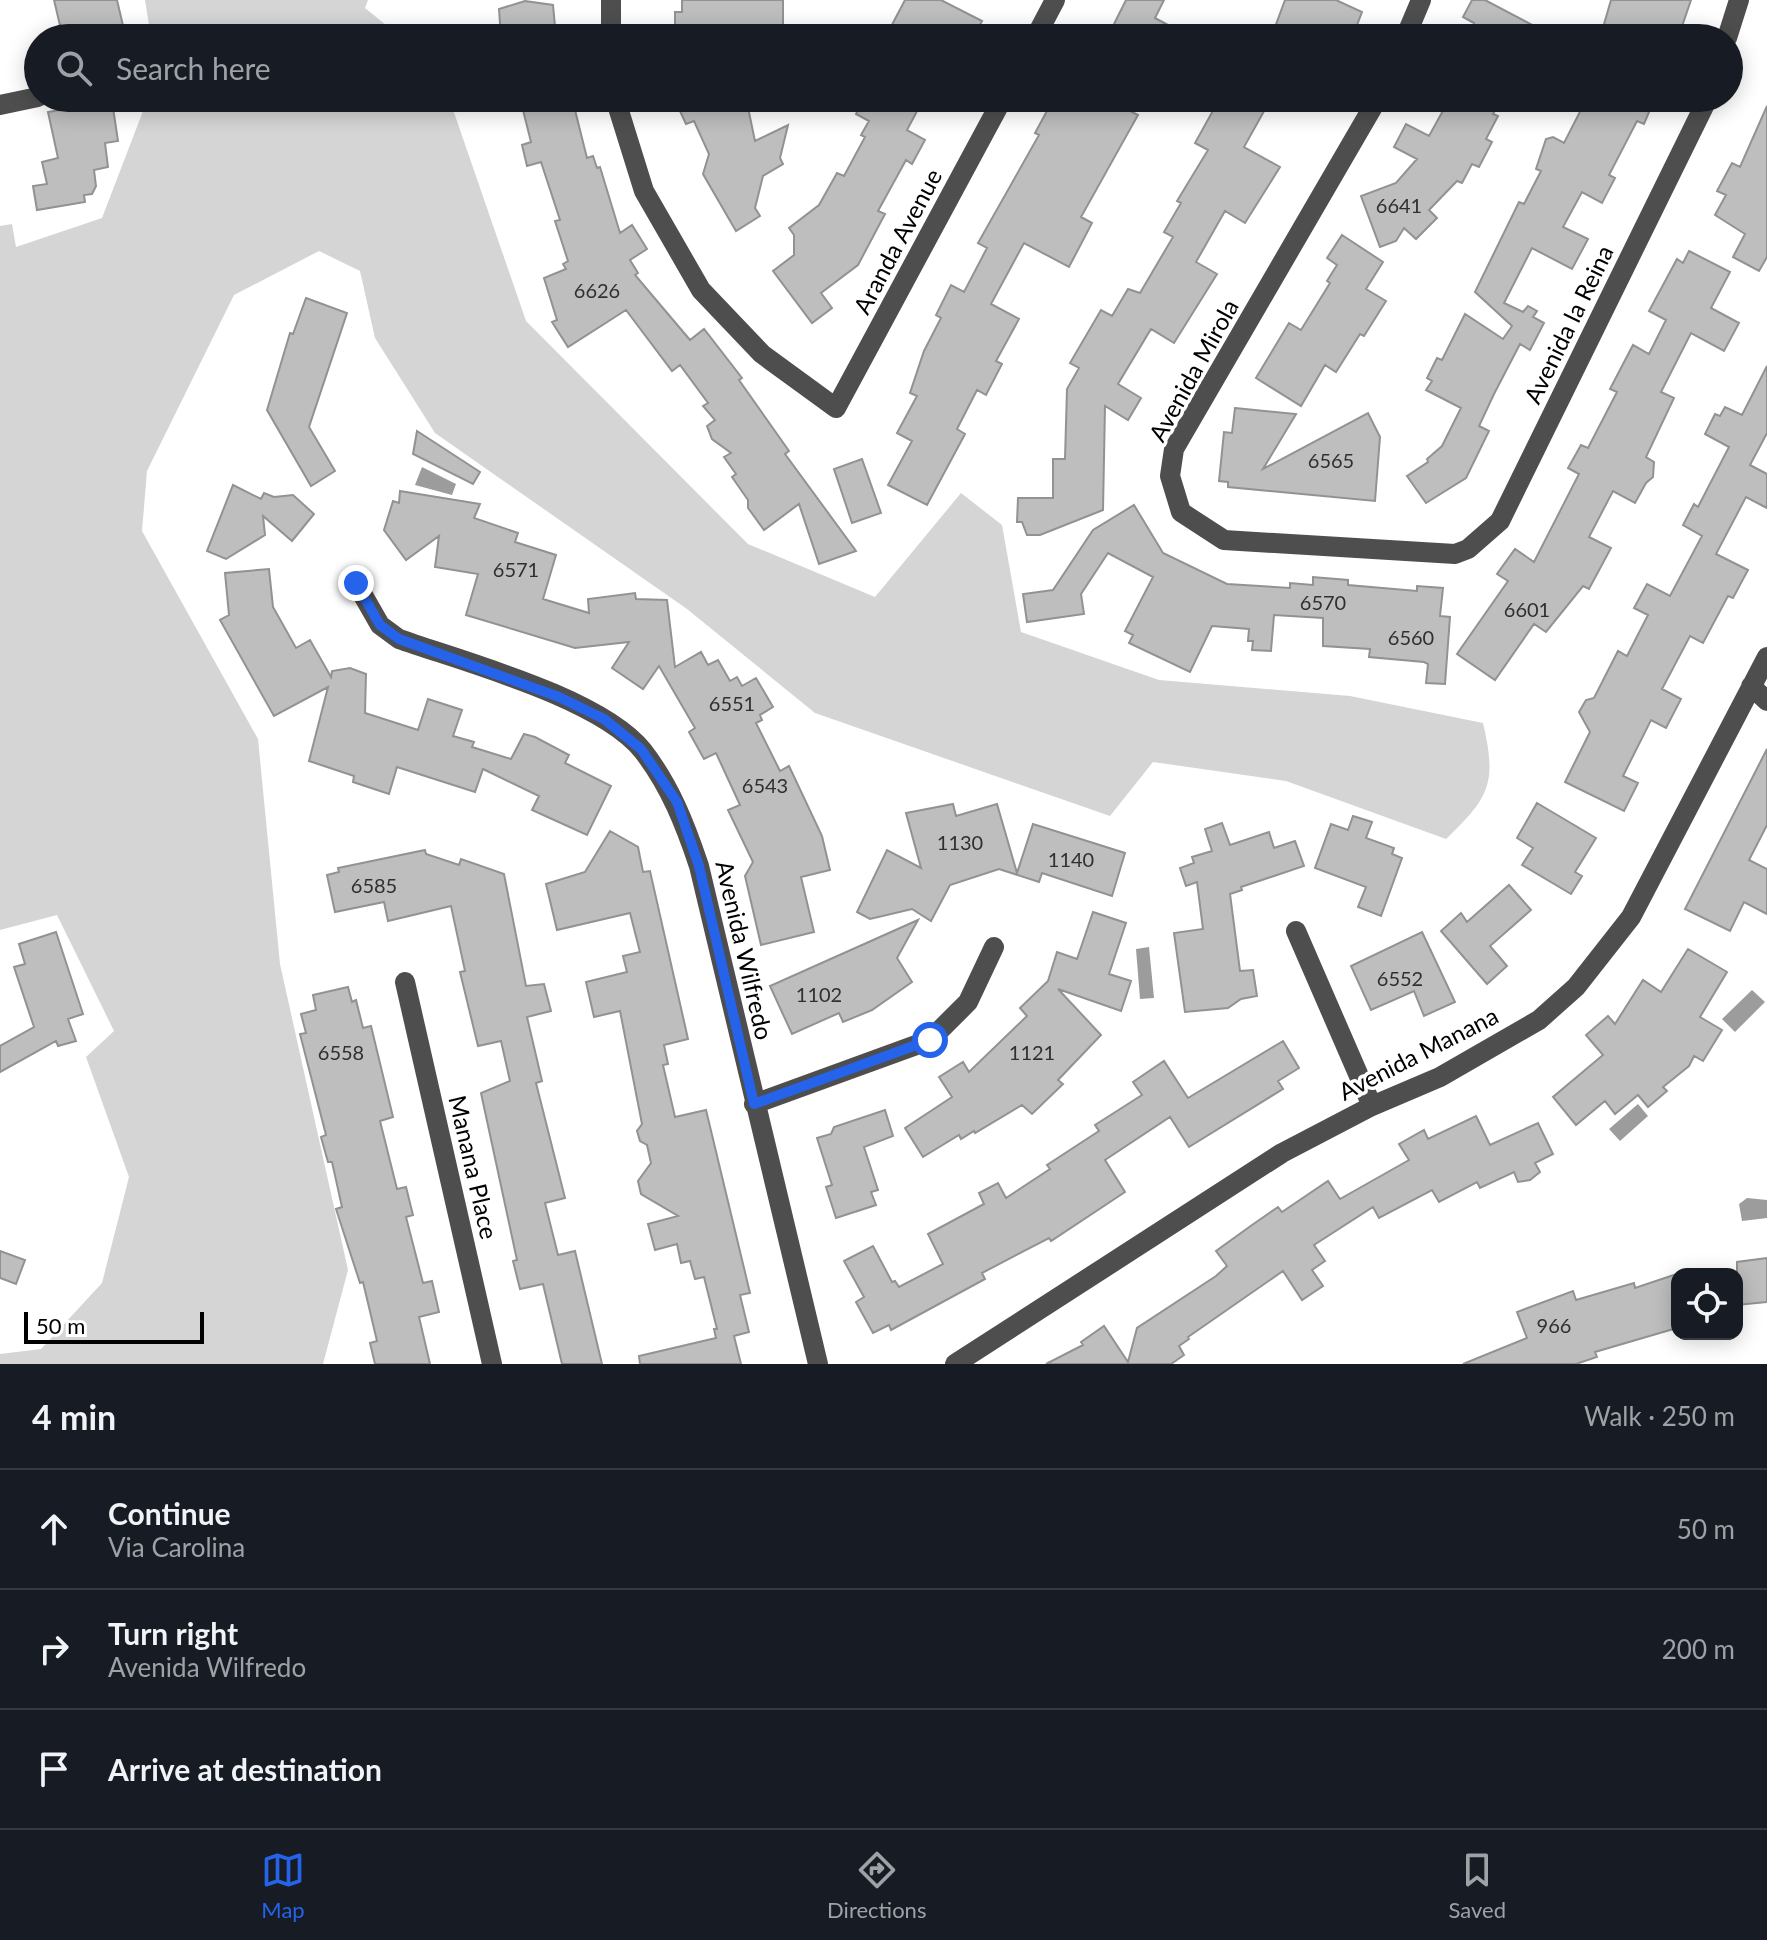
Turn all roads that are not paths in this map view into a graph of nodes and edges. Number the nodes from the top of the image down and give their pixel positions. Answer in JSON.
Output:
{"nodes":[{"id":1,"x":611,"y":0,"type":"edge"},
{"id":2,"x":1055,"y":0,"type":"edge"},
{"id":3,"x":1421,"y":0,"type":"edge"},
{"id":4,"x":1739,"y":0,"type":"edge"},
{"id":5,"x":611,"y":24,"type":"edge"},
{"id":6,"x":1042,"y":24,"type":"edge"},
{"id":7,"x":1411,"y":24,"type":"edge"},
{"id":8,"x":1731,"y":24,"type":"edge"},
{"id":9,"x":24,"y":100,"type":"edge"},
{"id":10,"x":0,"y":105,"type":"edge"},
{"id":11,"x":619,"y":112,"type":"edge"},
{"id":12,"x":995,"y":112,"type":"edge"},
{"id":13,"x":1370,"y":112,"type":"edge"},
{"id":14,"x":1701,"y":112,"type":"edge"},
{"id":15,"x":1455,"y":554,"type":"joint"},
{"id":16,"x":356,"y":583,"type":"dead end"},
{"id":17,"x":1767,"y":657,"type":"edge"},
{"id":18,"x":1751,"y":686,"type":"junction"},
{"id":19,"x":1767,"y":701,"type":"edge"},
{"id":20,"x":1296,"y":931,"type":"dead end"},
{"id":21,"x":994,"y":947,"type":"dead end"},
{"id":22,"x":405,"y":982,"type":"dead end"},
{"id":23,"x":754,"y":1104,"type":"junction"},
{"id":24,"x":1372,"y":1106,"type":"junction"},
{"id":25,"x":492,"y":1364,"type":"edge"},
{"id":26,"x":818,"y":1364,"type":"edge"},
{"id":27,"x":955,"y":1364,"type":"edge"}],
"edges":[{"from":1,"to":5,"type":"street"},
{"from":2,"to":6,"type":"street"},
{"from":3,"to":7,"type":"street"},
{"from":4,"to":8,"type":"street"},
{"from":9,"to":10,"type":"street"},
{"from":11,"to":12,"type":"street","name":"Aranda Avenue"},
{"from":13,"to":15,"type":"street","name":"Avenida Mirola"},
{"from":14,"to":15,"type":"street","name":"Avenida la Reina"},
{"from":16,"to":23,"type":"street","name":"Avenida Wilfredo"},
{"from":17,"to":18,"type":"street","name":"Avenida Manana"},
{"from":18,"to":19,"type":"street"},
{"from":18,"to":24,"type":"street","name":"Avenida Manana"},
{"from":20,"to":24,"type":"street"},
{"from":21,"to":23,"type":"street"},
{"from":22,"to":25,"type":"street","name":"Manana Place"},
{"from":23,"to":26,"type":"street","name":"Avenida Wilfredo"},
{"from":24,"to":27,"type":"street","name":"Avenida Manana"}]}
